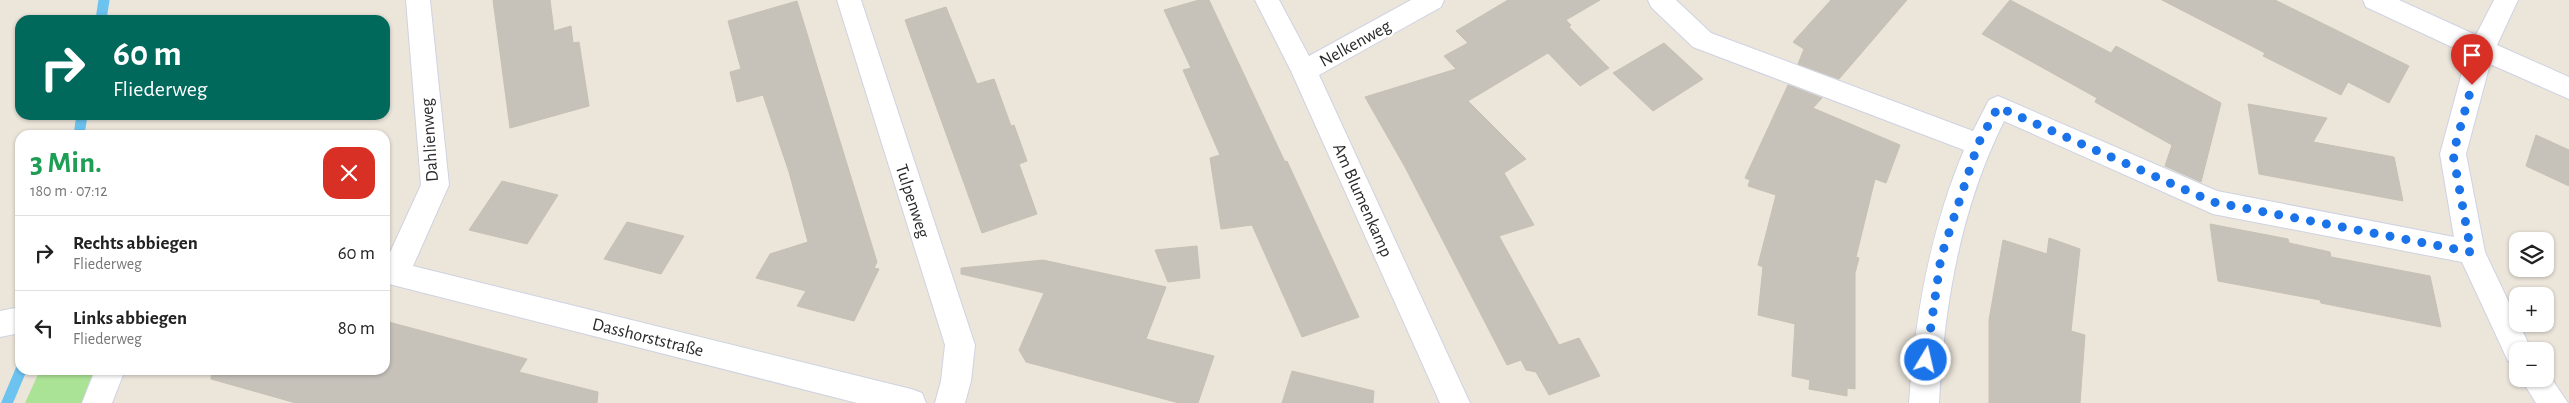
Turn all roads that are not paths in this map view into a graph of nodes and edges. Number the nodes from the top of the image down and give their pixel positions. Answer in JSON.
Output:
{"nodes":[{"id":1,"x":418,"y":0,"type":"edge"},
{"id":2,"x":849,"y":0,"type":"edge"},
{"id":3,"x":1267,"y":0,"type":"edge"},
{"id":4,"x":1432,"y":0,"type":"edge"},
{"id":5,"x":1660,"y":0,"type":"edge"},
{"id":6,"x":2375,"y":0,"type":"edge"},
{"id":7,"x":2506,"y":0,"type":"edge"},
{"id":8,"x":2481,"y":50,"type":"junction"},
{"id":9,"x":1304,"y":71,"type":"junction"},
{"id":10,"x":2569,"y":89,"type":"edge"},
{"id":11,"x":1978,"y":144,"type":"junction"},
{"id":12,"x":2471,"y":252,"type":"junction"},
{"id":13,"x":390,"y":272,"type":"edge"},
{"id":14,"x":2513,"y":342,"type":"edge"},
{"id":15,"x":108,"y":375,"type":"edge"},
{"id":16,"x":2542,"y":387,"type":"edge"},
{"id":17,"x":97,"y":403,"type":"edge"},
{"id":18,"x":911,"y":403,"type":"edge"},
{"id":19,"x":950,"y":403,"type":"edge"},
{"id":20,"x":1455,"y":403,"type":"edge"},
{"id":21,"x":1924,"y":403,"type":"edge"},
{"id":22,"x":2553,"y":403,"type":"edge"}],
"edges":[{"from":1,"to":13,"type":"street","name":"Dahlienweg"},
{"from":2,"to":19,"type":"street","name":"Tulpenweg"},
{"from":3,"to":9,"type":"street","name":"Am Blumenkamp"},
{"from":4,"to":9,"type":"street","name":"Nelkenweg"},
{"from":5,"to":11,"type":"street"},
{"from":6,"to":8,"type":"street"},
{"from":7,"to":8,"type":"street"},
{"from":8,"to":10,"type":"street"},
{"from":8,"to":12,"type":"street"},
{"from":9,"to":20,"type":"street","name":"Am Blumenkamp"},
{"from":11,"to":12,"type":"street"},
{"from":11,"to":21,"type":"street"},
{"from":12,"to":14,"type":"street"},
{"from":13,"to":18,"type":"street","name":"Dasshorststraße"},
{"from":15,"to":17,"type":"street"},
{"from":16,"to":22,"type":"street"}]}
